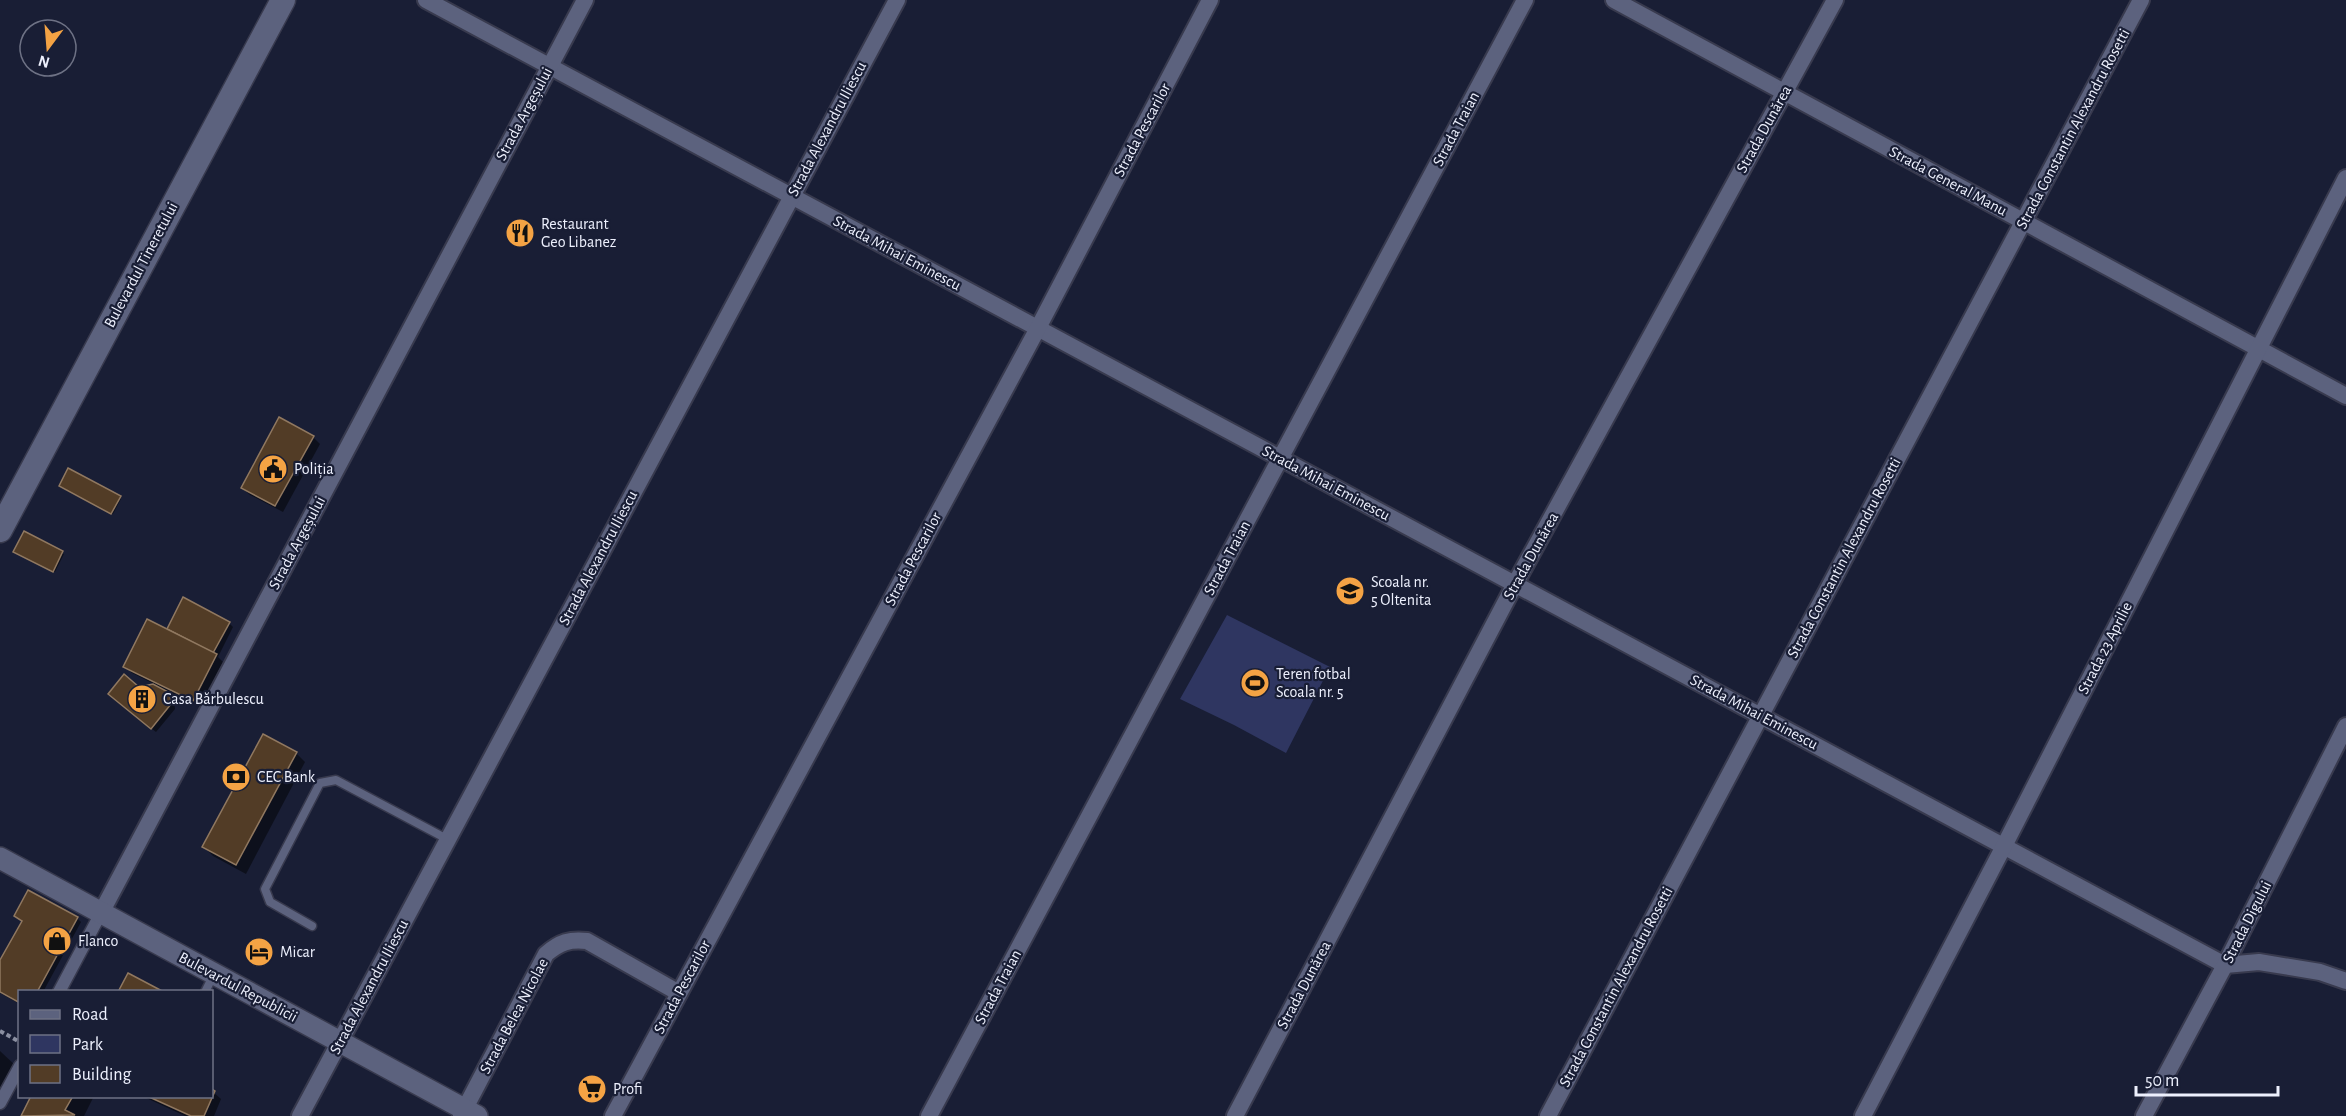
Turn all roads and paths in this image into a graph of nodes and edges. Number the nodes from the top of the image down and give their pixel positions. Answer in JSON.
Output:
{"nodes":[{"id":1,"x":282,"y":0,"type":"edge"},
{"id":2,"x":426,"y":0,"type":"edge"},
{"id":3,"x":585,"y":0,"type":"edge"},
{"id":4,"x":897,"y":0,"type":"edge"},
{"id":5,"x":1210,"y":0,"type":"edge"},
{"id":6,"x":1525,"y":0,"type":"edge"},
{"id":7,"x":1614,"y":0,"type":"edge"},
{"id":8,"x":1835,"y":0,"type":"edge"},
{"id":9,"x":2141,"y":0,"type":"edge"},
{"id":10,"x":549,"y":66,"type":"junction"},
{"id":11,"x":1785,"y":93,"type":"junction"},
{"id":12,"x":2346,"y":178,"type":"edge"},
{"id":13,"x":792,"y":196,"type":"junction"},
{"id":14,"x":2024,"y":222,"type":"junction"},
{"id":15,"x":1038,"y":328,"type":"junction"},
{"id":16,"x":2258,"y":349,"type":"junction"},
{"id":17,"x":2346,"y":396,"type":"edge"},
{"id":18,"x":1280,"y":458,"type":"junction"},
{"id":19,"x":0,"y":530,"type":"edge"},
{"id":20,"x":1515,"y":584,"type":"junction"},
{"id":21,"x":1760,"y":715,"type":"junction"},
{"id":22,"x":2346,"y":726,"type":"edge"},
{"id":23,"x":447,"y":839,"type":"junction"},
{"id":24,"x":2004,"y":846,"type":"junction"},
{"id":25,"x":0,"y":858,"type":"edge"},
{"id":26,"x":101,"y":913,"type":"junction"},
{"id":27,"x":312,"y":926,"type":"dead end"},
{"id":28,"x":2225,"y":964,"type":"junction"},
{"id":29,"x":2346,"y":981,"type":"edge"},
{"id":30,"x":210,"y":983,"type":"edge"},
{"id":31,"x":60,"y":990,"type":"edge"},
{"id":32,"x":679,"y":993,"type":"junction"},
{"id":33,"x":0,"y":1031,"type":"edge"},
{"id":34,"x":18,"y":1041,"type":"edge"},
{"id":35,"x":340,"y":1042,"type":"junction"},
{"id":36,"x":18,"y":1070,"type":"edge"},
{"id":37,"x":0,"y":1103,"type":"edge"},
{"id":38,"x":467,"y":1114,"type":"edge"},
{"id":39,"x":300,"y":1116,"type":"edge"},
{"id":40,"x":613,"y":1116,"type":"edge"},
{"id":41,"x":929,"y":1116,"type":"edge"},
{"id":42,"x":1235,"y":1116,"type":"edge"},
{"id":43,"x":1548,"y":1116,"type":"edge"},
{"id":44,"x":1863,"y":1116,"type":"edge"},
{"id":45,"x":2144,"y":1116,"type":"edge"}],
"edges":[{"from":1,"to":19,"type":"main road","name":"Bulevardul Tineretului"},
{"from":2,"to":10,"type":"street","name":"Strada Mihai Eminescu"},
{"from":3,"to":10,"type":"street","name":"Strada Argeșului"},
{"from":4,"to":13,"type":"street","name":"Strada Alexandru Iliescu"},
{"from":5,"to":15,"type":"street","name":"Strada Pescarilor"},
{"from":6,"to":18,"type":"street","name":"Strada Traian"},
{"from":7,"to":11,"type":"street","name":"Strada General Manu"},
{"from":8,"to":11,"type":"street","name":"Strada Dunărea"},
{"from":9,"to":14,"type":"street","name":"Strada Constantin Alexandru Rosetti"},
{"from":10,"to":13,"type":"street","name":"Strada Mihai Eminescu"},
{"from":10,"to":26,"type":"street","name":"Strada Argeșului"},
{"from":11,"to":14,"type":"street","name":"Strada General Manu"},
{"from":11,"to":20,"type":"street","name":"Strada Dunărea"},
{"from":12,"to":16,"type":"street","name":"Strada 23 Aprilie"},
{"from":13,"to":15,"type":"street","name":"Strada Mihai Eminescu"},
{"from":13,"to":23,"type":"street","name":"Strada Alexandru Iliescu"},
{"from":14,"to":16,"type":"street","name":"Strada General Manu"},
{"from":14,"to":21,"type":"street","name":"Strada Constantin Alexandru Rosetti"},
{"from":15,"to":18,"type":"street","name":"Strada Mihai Eminescu"},
{"from":15,"to":32,"type":"street","name":"Strada Pescarilor"},
{"from":16,"to":17,"type":"street","name":"Strada General Manu"},
{"from":16,"to":24,"type":"street","name":"Strada 23 Aprilie"},
{"from":18,"to":20,"type":"street","name":"Strada Mihai Eminescu"},
{"from":18,"to":41,"type":"street","name":"Strada Traian"},
{"from":20,"to":21,"type":"street","name":"Strada Mihai Eminescu"},
{"from":20,"to":42,"type":"street","name":"Strada Dunărea"},
{"from":21,"to":24,"type":"street","name":"Strada Mihai Eminescu"},
{"from":21,"to":43,"type":"street","name":"Strada Constantin Alexandru Rosetti"},
{"from":22,"to":28,"type":"street","name":"Strada Digului"},
{"from":23,"to":27,"type":"lane"},
{"from":23,"to":35,"type":"street","name":"Strada Alexandru Iliescu"},
{"from":24,"to":28,"type":"street","name":"Strada Mihai Eminescu"},
{"from":24,"to":44,"type":"street","name":"Strada 23 Aprilie"},
{"from":25,"to":26,"type":"street","name":"Bulevardul Republicii"},
{"from":26,"to":30,"type":"street","name":"Bulevardul Republicii"},
{"from":26,"to":31,"type":"street","name":"Strada Argeșului"},
{"from":28,"to":29,"type":"street"},
{"from":28,"to":45,"type":"street","name":"Strada Digului"},
{"from":30,"to":35,"type":"street","name":"Bulevardul Republicii"},
{"from":32,"to":38,"type":"street","name":"Strada Belea Nicolae"},
{"from":32,"to":40,"type":"street","name":"Strada Pescarilor"},
{"from":33,"to":34,"type":"path"},
{"from":35,"to":38,"type":"street","name":"Bulevardul Republicii"},
{"from":35,"to":39,"type":"street","name":"Strada Alexandru Iliescu"},
{"from":36,"to":37,"type":"street"}]}
